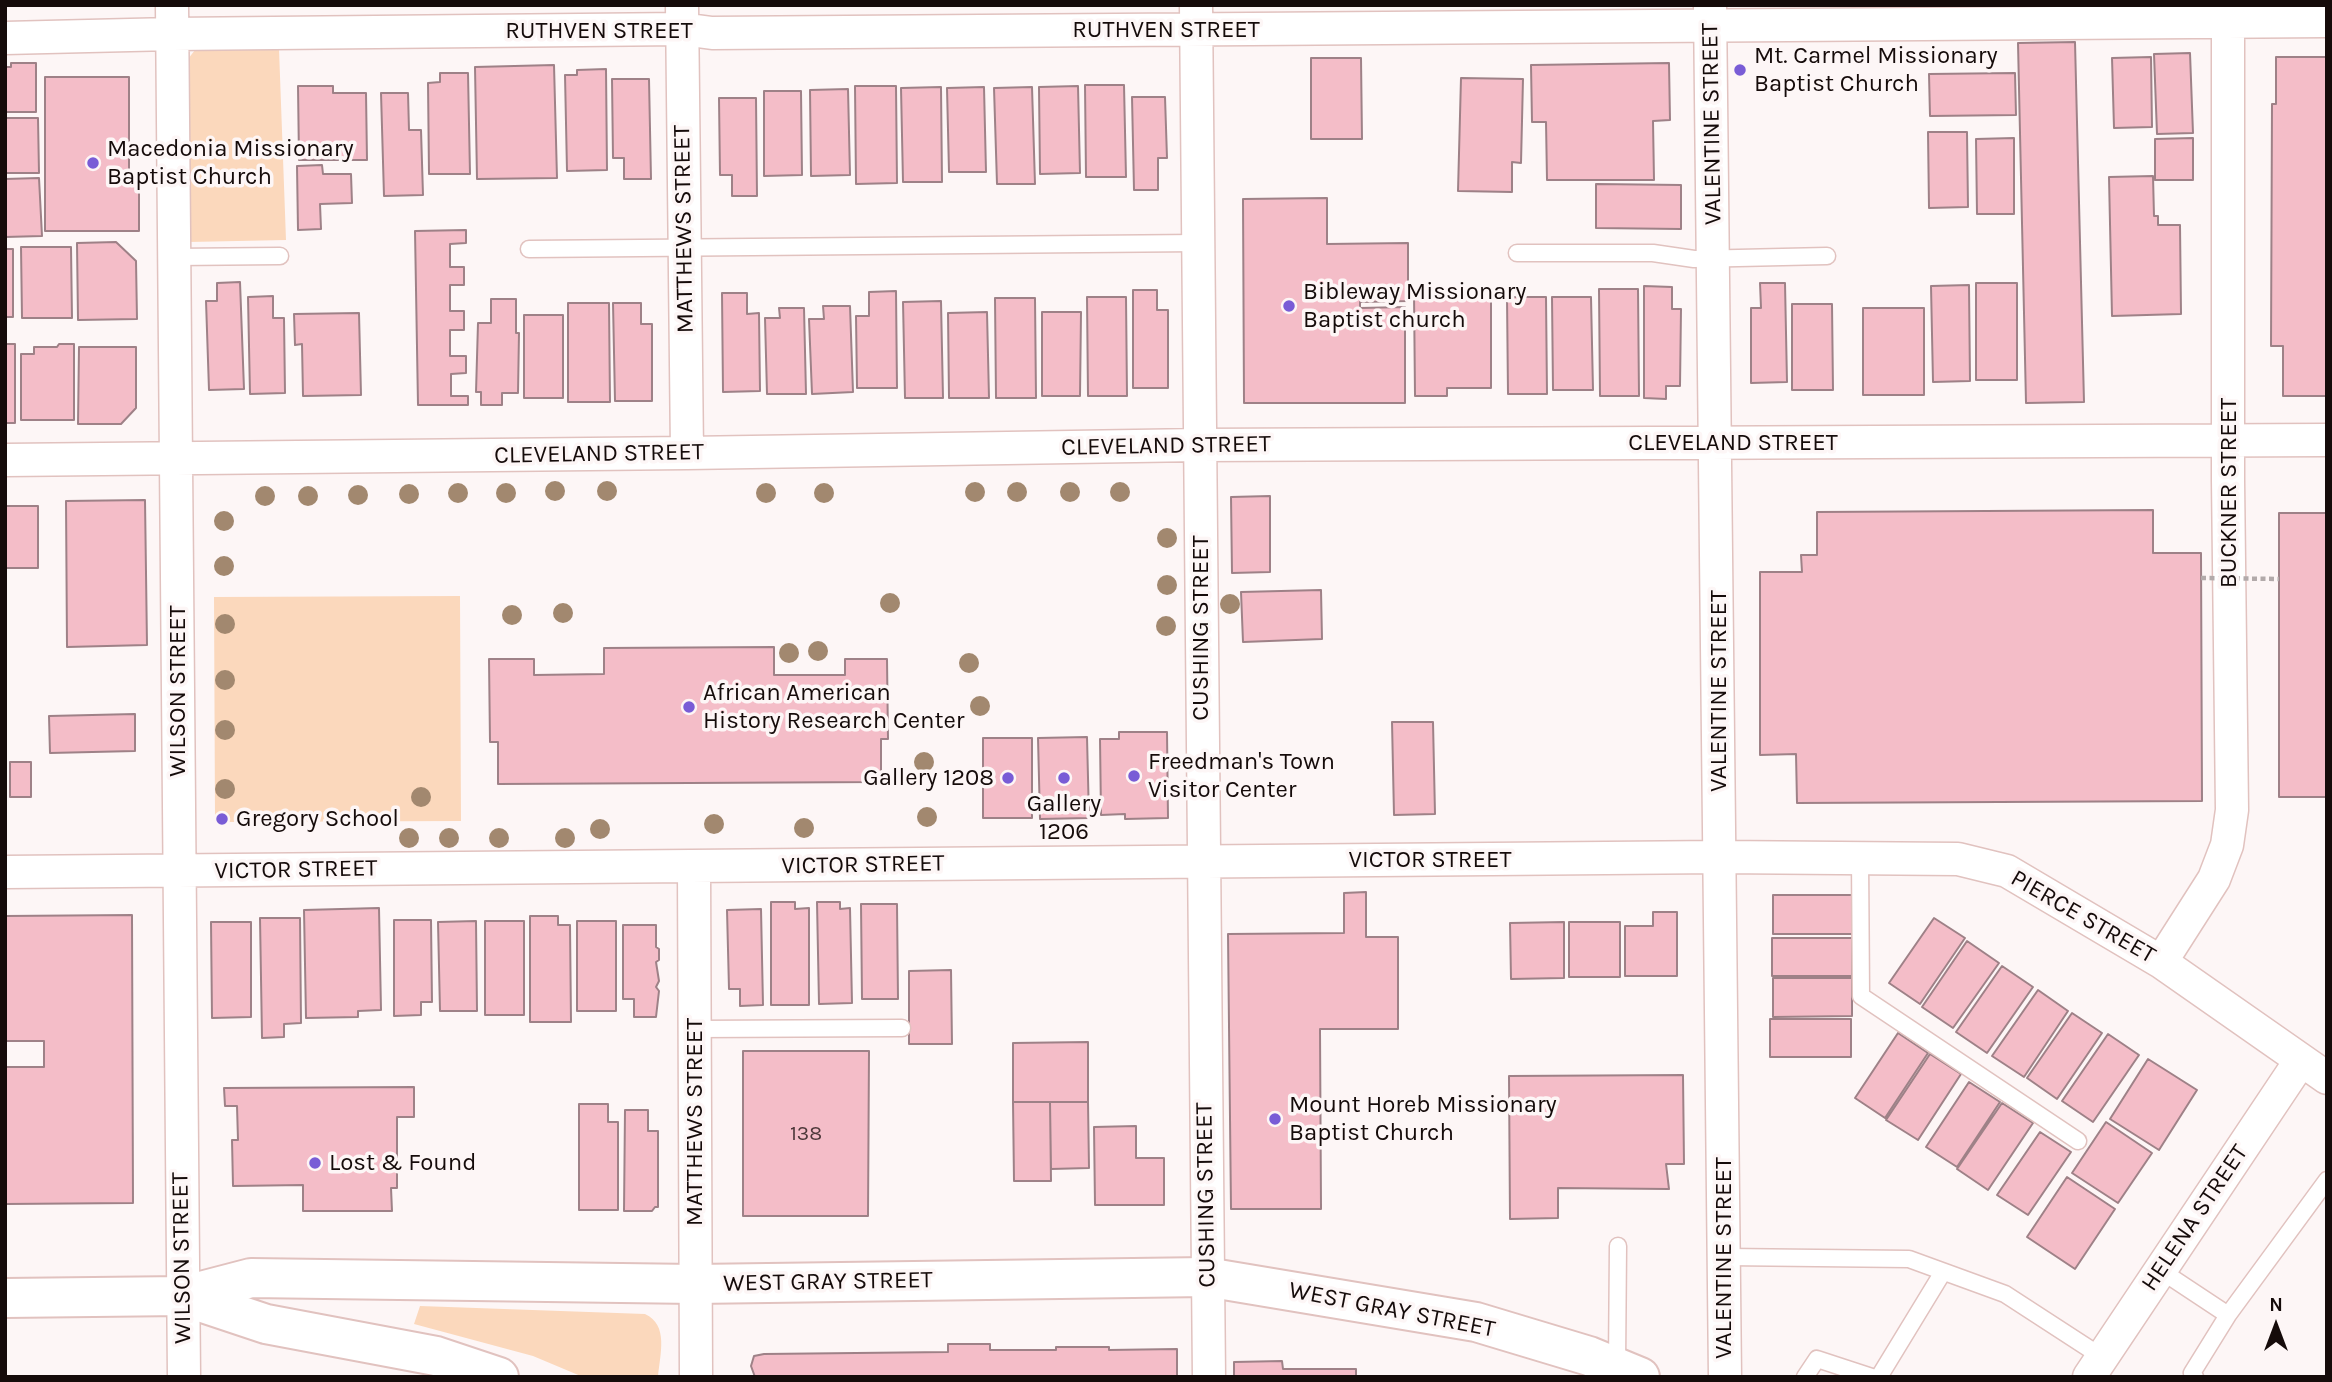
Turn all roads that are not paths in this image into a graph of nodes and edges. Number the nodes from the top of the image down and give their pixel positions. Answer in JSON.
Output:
{"nodes":[{"id":1,"x":2228,"y":13,"type":"edge"},
{"id":2,"x":1711,"y":15,"type":"edge"},
{"id":3,"x":682,"y":17,"type":"edge"},
{"id":4,"x":1196,"y":18,"type":"edge"},
{"id":5,"x":172,"y":20,"type":"edge"},
{"id":6,"x":2327,"y":20,"type":"edge"},
{"id":7,"x":5,"y":38,"type":"edge"},
{"id":8,"x":1198,"y":243,"type":"junction"},
{"id":9,"x":684,"y":247,"type":"junction"},
{"id":10,"x":528,"y":249,"type":"dead end"},
{"id":11,"x":1517,"y":253,"type":"dead end"},
{"id":12,"x":280,"y":256,"type":"dead end"},
{"id":13,"x":1827,"y":256,"type":"dead end"},
{"id":14,"x":174,"y":257,"type":"junction"},
{"id":15,"x":1713,"y":259,"type":"junction"},
{"id":16,"x":2228,"y":440,"type":"junction"},
{"id":17,"x":2327,"y":440,"type":"edge"},
{"id":18,"x":1716,"y":443,"type":"junction"},
{"id":19,"x":1199,"y":445,"type":"junction"},
{"id":20,"x":687,"y":453,"type":"junction"},
{"id":21,"x":175,"y":459,"type":"junction"},
{"id":22,"x":5,"y":460,"type":"edge"},
{"id":23,"x":1860,"y":857,"type":"junction"},
{"id":24,"x":1720,"y":858,"type":"junction"},
{"id":25,"x":1203,"y":862,"type":"junction"},
{"id":26,"x":694,"y":867,"type":"junction"},
{"id":27,"x":5,"y":872,"type":"edge"},
{"id":28,"x":179,"y":872,"type":"junction"},
{"id":29,"x":2161,"y":962,"type":"junction"},
{"id":30,"x":902,"y":1028,"type":"dead end"},
{"id":31,"x":695,"y":1029,"type":"junction"},
{"id":32,"x":2314,"y":1069,"type":"edge"},
{"id":33,"x":2078,"y":1141,"type":"dead end"},
{"id":34,"x":2327,"y":1180,"type":"edge"},
{"id":35,"x":1618,"y":1246,"type":"dead end"},
{"id":36,"x":1725,"y":1258,"type":"junction"},
{"id":37,"x":2160,"y":1270,"type":"junction"},
{"id":38,"x":1943,"y":1272,"type":"junction"},
{"id":39,"x":1206,"y":1277,"type":"junction"},
{"id":40,"x":695,"y":1284,"type":"junction"},
{"id":41,"x":182,"y":1296,"type":"junction"},
{"id":42,"x":5,"y":1298,"type":"edge"},
{"id":43,"x":2228,"y":1315,"type":"junction"},
{"id":44,"x":2095,"y":1367,"type":"edge"},
{"id":45,"x":1629,"y":1372,"type":"edge"},
{"id":46,"x":184,"y":1377,"type":"edge"},
{"id":47,"x":499,"y":1377,"type":"edge"},
{"id":48,"x":696,"y":1377,"type":"edge"},
{"id":49,"x":1209,"y":1377,"type":"edge"},
{"id":50,"x":1725,"y":1377,"type":"edge"},
{"id":51,"x":1805,"y":1377,"type":"edge"},
{"id":52,"x":1872,"y":1377,"type":"edge"},
{"id":53,"x":1879,"y":1377,"type":"edge"},
{"id":54,"x":2195,"y":1377,"type":"edge"}],
"edges":[{"from":1,"to":2,"type":"street","name":"RUTHVEN STREET"},
{"from":1,"to":6,"type":"street","name":"RUTHVEN STREET"},
{"from":1,"to":16,"type":"street","name":"BUCKNER STREET"},
{"from":2,"to":4,"type":"street","name":"RUTHVEN STREET"},
{"from":2,"to":15,"type":"street","name":"VALENTINE STREET"},
{"from":3,"to":4,"type":"street","name":"RUTHVEN STREET"},
{"from":3,"to":5,"type":"street","name":"RUTHVEN STREET"},
{"from":3,"to":9,"type":"street","name":"MATTHEWS STREET"},
{"from":4,"to":8,"type":"street","name":"CUSHING STREET"},
{"from":5,"to":7,"type":"street","name":"RUTHVEN STREET"},
{"from":5,"to":14,"type":"street","name":"WILSON STREET"},
{"from":8,"to":9,"type":"lane"},
{"from":8,"to":19,"type":"street","name":"CUSHING STREET"},
{"from":9,"to":10,"type":"lane"},
{"from":9,"to":20,"type":"street","name":"MATTHEWS STREET"},
{"from":11,"to":15,"type":"lane"},
{"from":12,"to":14,"type":"lane"},
{"from":13,"to":15,"type":"lane"},
{"from":14,"to":21,"type":"street","name":"WILSON STREET"},
{"from":15,"to":18,"type":"street","name":"VALENTINE STREET"},
{"from":16,"to":17,"type":"street","name":"CLEVELAND STREET"},
{"from":16,"to":18,"type":"street","name":"CLEVELAND STREET"},
{"from":16,"to":29,"type":"street","name":"BUCKNER STREET"},
{"from":18,"to":19,"type":"street","name":"CLEVELAND STREET"},
{"from":18,"to":24,"type":"street","name":"VALENTINE STREET"},
{"from":19,"to":20,"type":"street","name":"CLEVELAND STREET"},
{"from":19,"to":25,"type":"street","name":"CUSHING STREET"},
{"from":20,"to":21,"type":"street","name":"CLEVELAND STREET"},
{"from":21,"to":22,"type":"street","name":"CLEVELAND STREET"},
{"from":21,"to":28,"type":"street","name":"WILSON STREET"},
{"from":23,"to":24,"type":"street","name":"PIERCE STREET"},
{"from":23,"to":29,"type":"street","name":"PIERCE STREET"},
{"from":23,"to":33,"type":"lane"},
{"from":24,"to":25,"type":"street","name":"VICTOR STREET"},
{"from":24,"to":36,"type":"street","name":"VALENTINE STREET"},
{"from":25,"to":26,"type":"street","name":"VICTOR STREET"},
{"from":25,"to":39,"type":"street","name":"CUSHING STREET"},
{"from":26,"to":28,"type":"street","name":"VICTOR STREET"},
{"from":26,"to":31,"type":"street","name":"MATTHEWS STREET"},
{"from":27,"to":28,"type":"street","name":"VICTOR STREET"},
{"from":28,"to":41,"type":"street","name":"WILSON STREET"},
{"from":29,"to":32,"type":"street","name":"PIERCE STREET"},
{"from":30,"to":31,"type":"lane"},
{"from":31,"to":40,"type":"street","name":"MATTHEWS STREET"},
{"from":32,"to":37,"type":"street","name":"HELENA STREET"},
{"from":34,"to":43,"type":"lane"},
{"from":35,"to":45,"type":"lane"},
{"from":36,"to":38,"type":"lane"},
{"from":36,"to":50,"type":"street","name":"VALENTINE STREET"},
{"from":37,"to":43,"type":"lane"},
{"from":37,"to":44,"type":"street","name":"HELENA STREET"},
{"from":38,"to":44,"type":"lane"},
{"from":38,"to":53,"type":"lane"},
{"from":39,"to":40,"type":"main road","name":"WEST GRAY STREET"},
{"from":39,"to":45,"type":"main road","name":"WEST GRAY STREET"},
{"from":39,"to":49,"type":"street","name":"CUSHING STREET"},
{"from":40,"to":41,"type":"main road","name":"WEST GRAY STREET"},
{"from":40,"to":48,"type":"street","name":"MATTHEWS STREET"},
{"from":41,"to":42,"type":"main road","name":"WEST GRAY STREET"},
{"from":41,"to":46,"type":"street","name":"WILSON STREET"},
{"from":41,"to":47,"type":"main road"},
{"from":43,"to":54,"type":"lane"},
{"from":51,"to":52,"type":"lane"}]}
